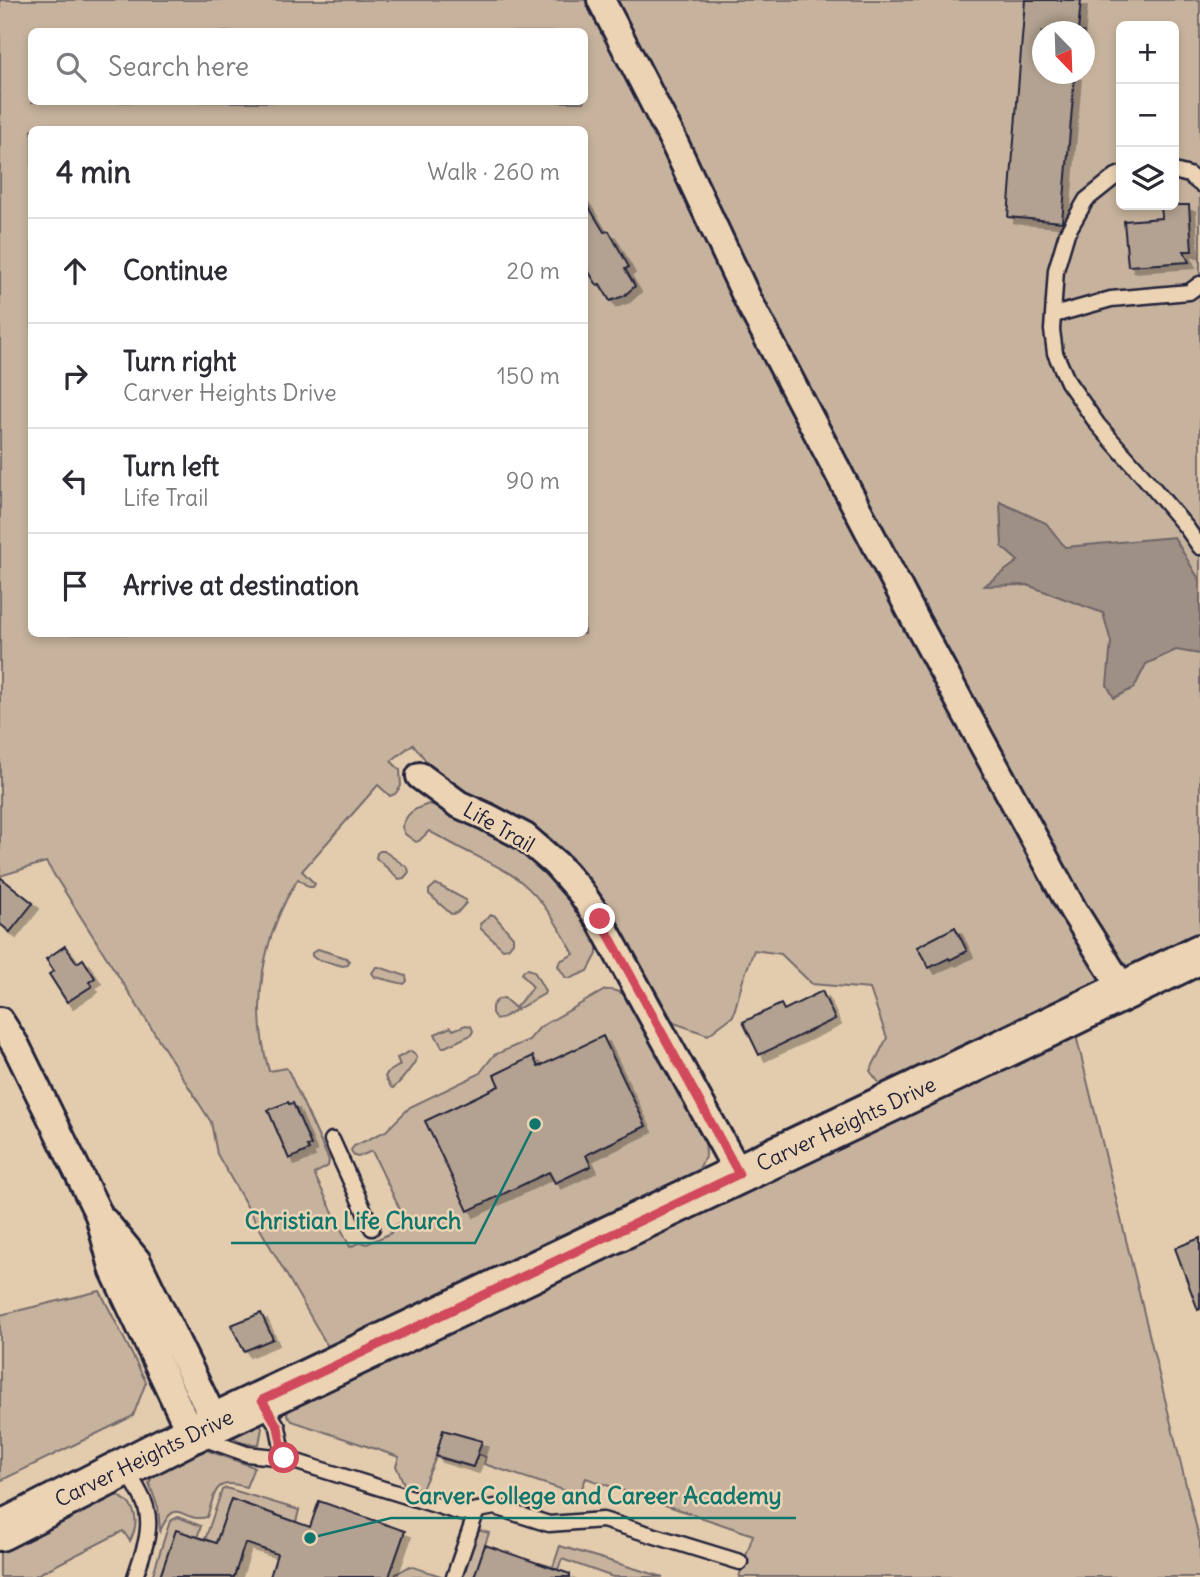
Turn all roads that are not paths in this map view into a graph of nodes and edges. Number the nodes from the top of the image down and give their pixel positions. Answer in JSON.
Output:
{"nodes":[{"id":1,"x":601,"y":0,"type":"edge"},
{"id":2,"x":1179,"y":172,"type":"edge"},
{"id":3,"x":1116,"y":178,"type":"edge"},
{"id":4,"x":1200,"y":184,"type":"edge"},
{"id":5,"x":1200,"y":284,"type":"edge"},
{"id":6,"x":1054,"y":315,"type":"junction"},
{"id":7,"x":1200,"y":547,"type":"edge"},
{"id":8,"x":420,"y":776,"type":"dead end"},
{"id":9,"x":1200,"y":954,"type":"edge"},
{"id":10,"x":1124,"y":991,"type":"junction"},
{"id":11,"x":0,"y":1021,"type":"edge"},
{"id":12,"x":332,"y":1140,"type":"dead end"},
{"id":13,"x":739,"y":1174,"type":"junction"},
{"id":14,"x":372,"y":1228,"type":"dead end"},
{"id":15,"x":262,"y":1400,"type":"junction"},
{"id":16,"x":203,"y":1428,"type":"junction"},
{"id":17,"x":284,"y":1458,"type":"junction"},
{"id":18,"x":125,"y":1466,"type":"junction"},
{"id":19,"x":477,"y":1510,"type":"junction"},
{"id":20,"x":0,"y":1531,"type":"edge"},
{"id":21,"x":740,"y":1562,"type":"dead end"},
{"id":22,"x":135,"y":1577,"type":"edge"},
{"id":23,"x":454,"y":1577,"type":"edge"}],
"edges":[{"from":1,"to":10,"type":"street"},
{"from":2,"to":4,"type":"lane"},
{"from":3,"to":6,"type":"lane"},
{"from":5,"to":6,"type":"lane"},
{"from":6,"to":7,"type":"lane"},
{"from":8,"to":13,"type":"street","name":"Life Trail"},
{"from":9,"to":10,"type":"street","name":"Carver Heights Drive"},
{"from":10,"to":13,"type":"street","name":"Carver Heights Drive"},
{"from":11,"to":16,"type":"street"},
{"from":12,"to":14,"type":"lane"},
{"from":13,"to":15,"type":"street","name":"Carver Heights Drive"},
{"from":15,"to":16,"type":"street","name":"Carver Heights Drive"},
{"from":15,"to":17,"type":"lane"},
{"from":16,"to":17,"type":"lane"},
{"from":16,"to":18,"type":"street","name":"Carver Heights Drive"},
{"from":17,"to":19,"type":"lane"},
{"from":18,"to":20,"type":"street","name":"Carver Heights Drive"},
{"from":18,"to":22,"type":"lane"},
{"from":19,"to":21,"type":"lane"},
{"from":19,"to":23,"type":"lane"}]}
